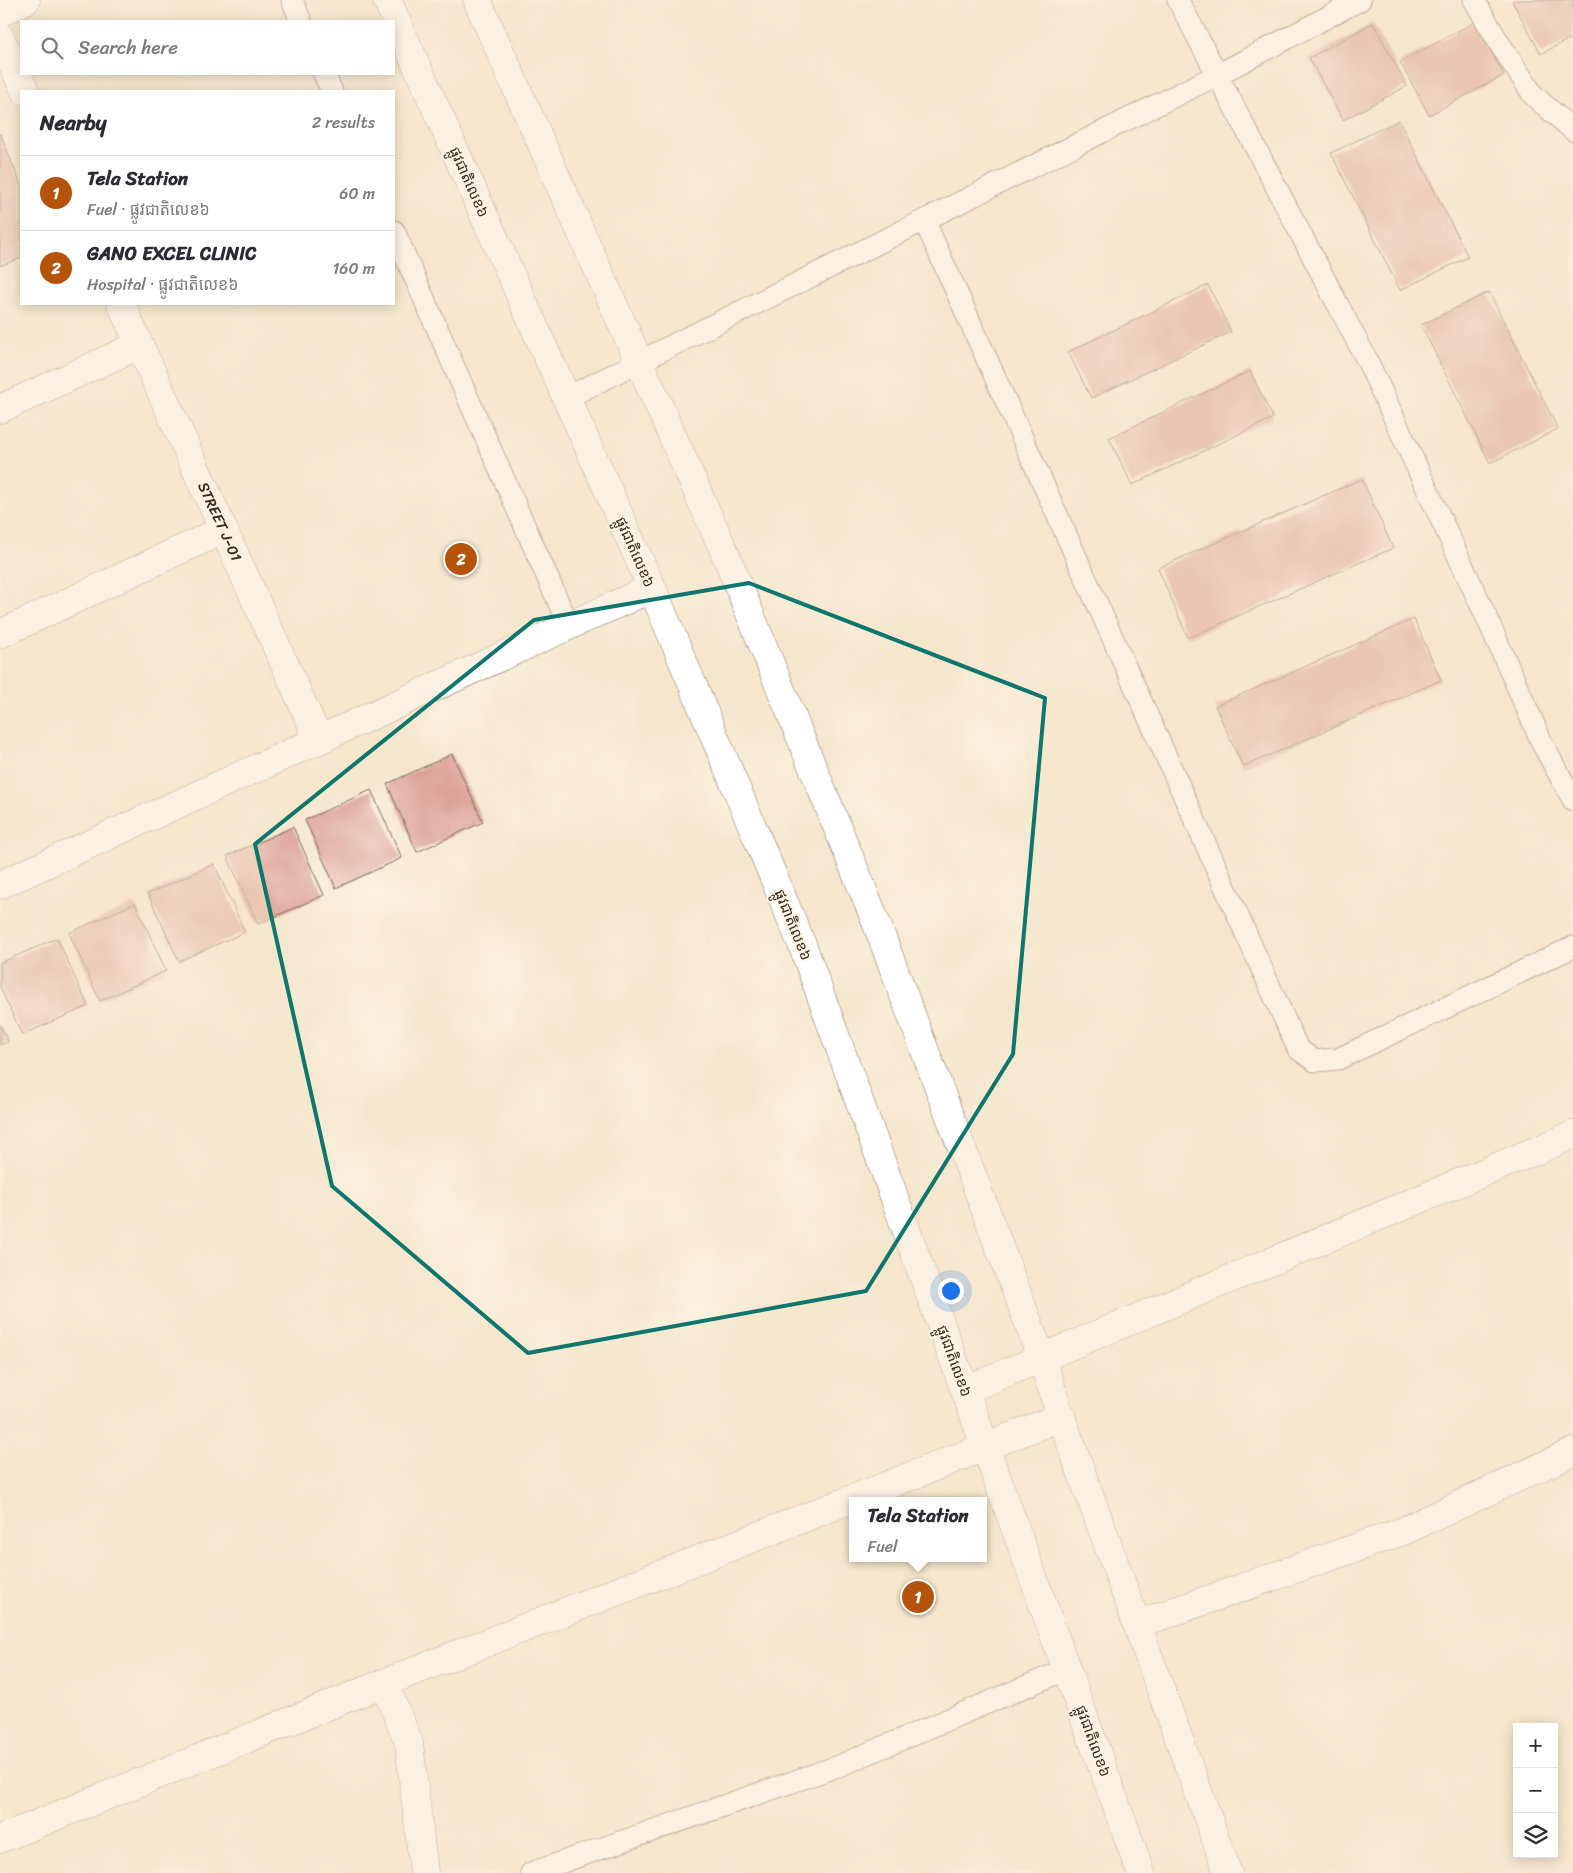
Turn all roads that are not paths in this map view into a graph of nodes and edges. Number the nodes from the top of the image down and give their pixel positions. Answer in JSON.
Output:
{"nodes":[{"id":1,"x":26,"y":0,"type":"edge"},
{"id":2,"x":292,"y":0,"type":"edge"},
{"id":3,"x":387,"y":0,"type":"edge"},
{"id":4,"x":477,"y":0,"type":"edge"},
{"id":5,"x":1178,"y":0,"type":"edge"},
{"id":6,"x":1360,"y":0,"type":"edge"},
{"id":7,"x":1474,"y":0,"type":"edge"},
{"id":8,"x":0,"y":12,"type":"edge"},
{"id":9,"x":301,"y":20,"type":"edge"},
{"id":10,"x":0,"y":36,"type":"edge"},
{"id":11,"x":324,"y":75,"type":"edge"},
{"id":12,"x":1217,"y":76,"type":"junction"},
{"id":13,"x":25,"y":90,"type":"edge"},
{"id":14,"x":332,"y":90,"type":"edge"},
{"id":15,"x":1573,"y":130,"type":"edge"},
{"id":16,"x":925,"y":222,"type":"junction"},
{"id":17,"x":395,"y":233,"type":"edge"},
{"id":18,"x":121,"y":305,"type":"edge"},
{"id":19,"x":139,"y":345,"type":"junction"},
{"id":20,"x":640,"y":363,"type":"junction"},
{"id":21,"x":566,"y":398,"type":"junction"},
{"id":22,"x":0,"y":409,"type":"edge"},
{"id":23,"x":223,"y":530,"type":"junction"},
{"id":24,"x":652,"y":588,"type":"junction"},
{"id":25,"x":568,"y":626,"type":"junction"},
{"id":26,"x":0,"y":634,"type":"edge"},
{"id":27,"x":319,"y":740,"type":"junction"},
{"id":28,"x":1573,"y":800,"type":"edge"},
{"id":29,"x":0,"y":885,"type":"edge"},
{"id":30,"x":1573,"y":947,"type":"edge"},
{"id":31,"x":1573,"y":1136,"type":"edge"},
{"id":32,"x":1042,"y":1359,"type":"junction"},
{"id":33,"x":965,"y":1390,"type":"junction"},
{"id":34,"x":1061,"y":1417,"type":"junction"},
{"id":35,"x":986,"y":1447,"type":"junction"},
{"id":36,"x":1573,"y":1452,"type":"edge"},
{"id":37,"x":858,"y":1497,"type":"edge"},
{"id":38,"x":849,"y":1501,"type":"edge"},
{"id":39,"x":1138,"y":1624,"type":"junction"},
{"id":40,"x":1067,"y":1669,"type":"junction"},
{"id":41,"x":384,"y":1683,"type":"junction"},
{"id":42,"x":0,"y":1840,"type":"edge"},
{"id":43,"x":424,"y":1873,"type":"edge"},
{"id":44,"x":531,"y":1873,"type":"edge"},
{"id":45,"x":1141,"y":1873,"type":"edge"},
{"id":46,"x":1228,"y":1873,"type":"edge"}],
"edges":[{"from":1,"to":8,"type":"main road"},
{"from":2,"to":9,"type":"lane"},
{"from":3,"to":21,"type":"main road","name":"ផ្លូវជាតិលេខ៦"},
{"from":4,"to":20,"type":"main road"},
{"from":5,"to":12,"type":"lane"},
{"from":6,"to":12,"type":"lane"},
{"from":7,"to":15,"type":"lane"},
{"from":10,"to":13,"type":"main road"},
{"from":11,"to":14,"type":"lane"},
{"from":12,"to":16,"type":"lane"},
{"from":12,"to":28,"type":"lane"},
{"from":16,"to":20,"type":"lane"},
{"from":16,"to":30,"type":"lane"},
{"from":17,"to":25,"type":"lane"},
{"from":18,"to":19,"type":"main road","name":"STREET J-01"},
{"from":19,"to":22,"type":"main road"},
{"from":19,"to":23,"type":"main road","name":"STREET J-01"},
{"from":20,"to":21,"type":"lane"},
{"from":20,"to":32,"type":"main road"},
{"from":21,"to":24,"type":"main road","name":"ផ្លូវជាតិលេខ៦"},
{"from":23,"to":26,"type":"main road"},
{"from":23,"to":27,"type":"main road","name":"STREET J-01"},
{"from":24,"to":25,"type":"main road"},
{"from":24,"to":33,"type":"main road","name":"ផ្លូវជាតិលេខ៦"},
{"from":25,"to":27,"type":"main road"},
{"from":27,"to":29,"type":"main road"},
{"from":31,"to":32,"type":"main road"},
{"from":32,"to":33,"type":"main road"},
{"from":32,"to":34,"type":"main road"},
{"from":33,"to":35,"type":"main road","name":"ផ្លូវជាតិលេខ៦"},
{"from":34,"to":35,"type":"main road"},
{"from":34,"to":39,"type":"main road"},
{"from":35,"to":37,"type":"main road"},
{"from":35,"to":40,"type":"main road","name":"ផ្លូវជាតិលេខ៦"},
{"from":36,"to":39,"type":"main road"},
{"from":38,"to":41,"type":"main road"},
{"from":39,"to":46,"type":"main road"},
{"from":40,"to":44,"type":"lane"},
{"from":40,"to":45,"type":"main road","name":"ផ្លូវជាតិលេខ៦"},
{"from":41,"to":42,"type":"main road"},
{"from":41,"to":43,"type":"main road"}]}
